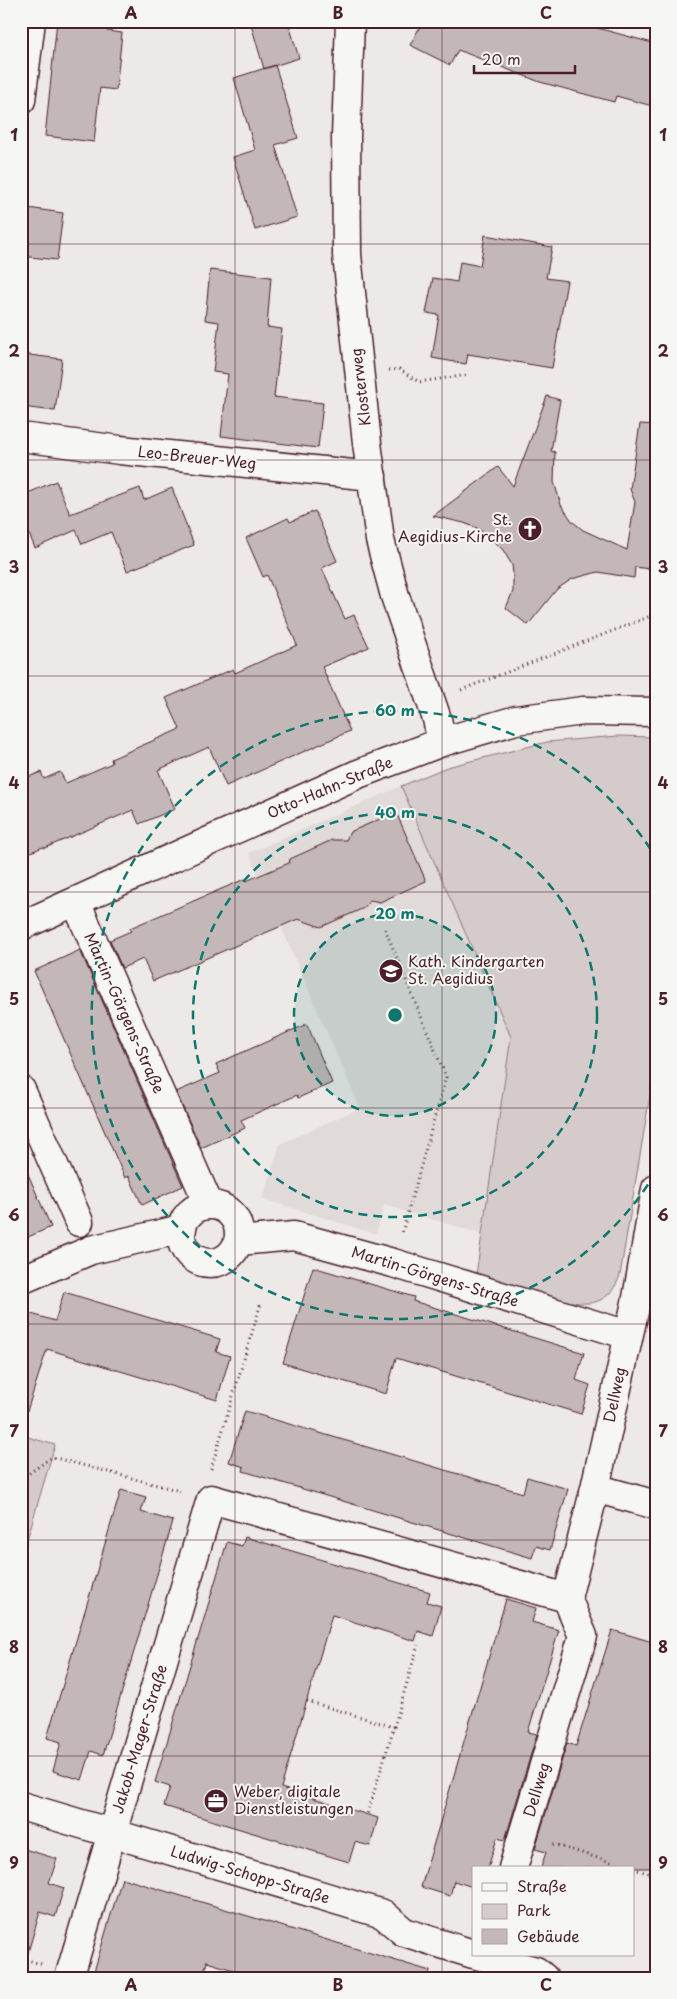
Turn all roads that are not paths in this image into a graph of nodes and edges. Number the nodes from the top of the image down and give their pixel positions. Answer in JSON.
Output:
{"nodes":[{"id":1,"x":31,"y":21,"type":"edge"},
{"id":2,"x":350,"y":21,"type":"edge"},
{"id":3,"x":21,"y":100,"type":"edge"},
{"id":4,"x":21,"y":437,"type":"edge"},
{"id":5,"x":372,"y":476,"type":"junction"},
{"id":6,"x":656,"y":712,"type":"edge"},
{"id":7,"x":442,"y":742,"type":"junction"},
{"id":8,"x":76,"y":902,"type":"junction"},
{"id":9,"x":21,"y":926,"type":"edge"},
{"id":10,"x":21,"y":1090,"type":"edge"},
{"id":11,"x":656,"y":1190,"type":"edge"},
{"id":12,"x":209,"y":1205,"type":"junction"},
{"id":13,"x":79,"y":1222,"type":"dead end"},
{"id":14,"x":182,"y":1229,"type":"junction"},
{"id":15,"x":238,"y":1241,"type":"junction"},
{"id":16,"x":21,"y":1280,"type":"edge"},
{"id":17,"x":628,"y":1335,"type":"junction"},
{"id":18,"x":594,"y":1488,"type":"junction"},
{"id":19,"x":656,"y":1505,"type":"edge"},
{"id":20,"x":567,"y":1598,"type":"junction"},
{"id":21,"x":21,"y":1806,"type":"edge"},
{"id":22,"x":112,"y":1833,"type":"junction"},
{"id":23,"x":515,"y":1866,"type":"edge"},
{"id":24,"x":483,"y":1962,"type":"edge"},
{"id":25,"x":69,"y":1978,"type":"edge"},
{"id":26,"x":544,"y":1978,"type":"edge"}],
"edges":[{"from":1,"to":3,"type":"street"},
{"from":2,"to":5,"type":"street","name":"Klosterweg"},
{"from":4,"to":5,"type":"street","name":"Leo-Breuer-Weg"},
{"from":5,"to":7,"type":"street","name":"Klosterweg"},
{"from":6,"to":7,"type":"street","name":"Otto-Hahn-Straße"},
{"from":7,"to":8,"type":"street","name":"Otto-Hahn-Straße"},
{"from":8,"to":9,"type":"street","name":"Otto-Hahn-Straße"},
{"from":8,"to":12,"type":"street","name":"Martin-Görgens-Straße"},
{"from":10,"to":13,"type":"street"},
{"from":11,"to":17,"type":"street","name":"Dellweg"},
{"from":12,"to":14,"type":"street"},
{"from":12,"to":15,"type":"street"},
{"from":14,"to":15,"type":"street"},
{"from":14,"to":16,"type":"street"},
{"from":15,"to":17,"type":"street","name":"Martin-Görgens-Straße"},
{"from":17,"to":18,"type":"street","name":"Dellweg"},
{"from":18,"to":19,"type":"street"},
{"from":18,"to":20,"type":"street","name":"Dellweg"},
{"from":20,"to":22,"type":"street","name":"Jakob-Mager-Straße"},
{"from":20,"to":23,"type":"street","name":"Dellweg"},
{"from":21,"to":22,"type":"street","name":"Ludwig-Schopp-Straße"},
{"from":22,"to":24,"type":"street","name":"Ludwig-Schopp-Straße"},
{"from":22,"to":25,"type":"street","name":"Jakob-Mager-Straße"},
{"from":24,"to":26,"type":"street","name":"Ludwig-Schopp-Straße"}]}
